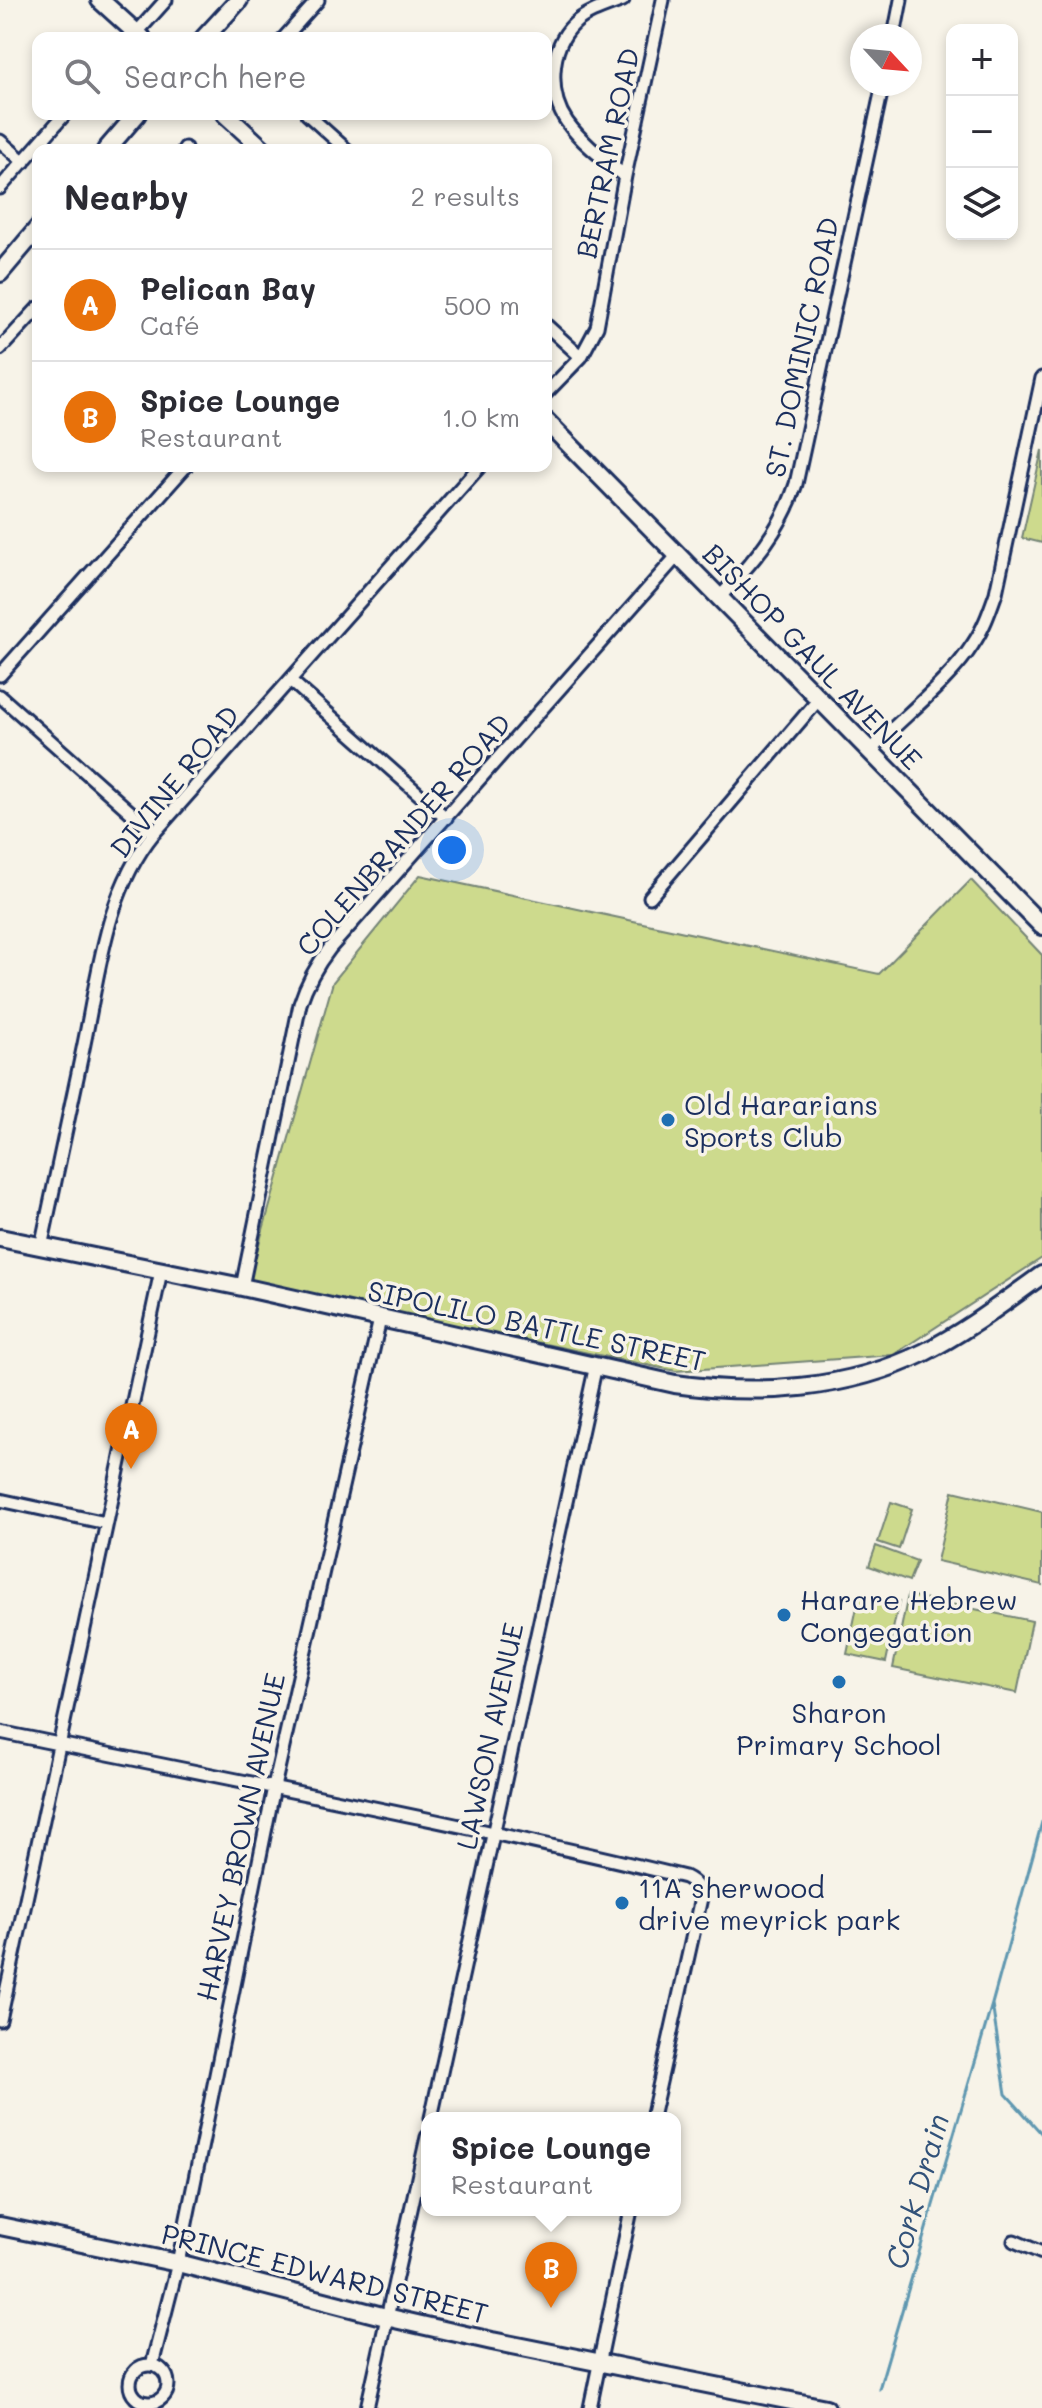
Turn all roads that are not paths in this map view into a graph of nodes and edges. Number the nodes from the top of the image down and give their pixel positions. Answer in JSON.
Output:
{"nodes":[{"id":1,"x":100,"y":0,"type":"edge"},
{"id":2,"x":166,"y":0,"type":"edge"},
{"id":3,"x":239,"y":0,"type":"edge"},
{"id":4,"x":318,"y":0,"type":"edge"},
{"id":5,"x":623,"y":0,"type":"edge"},
{"id":6,"x":663,"y":0,"type":"edge"},
{"id":7,"x":901,"y":0,"type":"edge"},
{"id":8,"x":896,"y":24,"type":"edge"},
{"id":9,"x":133,"y":32,"type":"edge"},
{"id":10,"x":140,"y":32,"type":"edge"},
{"id":11,"x":210,"y":32,"type":"edge"},
{"id":12,"x":289,"y":32,"type":"edge"},
{"id":13,"x":880,"y":96,"type":"edge"},
{"id":14,"x":60,"y":120,"type":"edge"},
{"id":15,"x":132,"y":120,"type":"edge"},
{"id":16,"x":232,"y":120,"type":"edge"},
{"id":17,"x":314,"y":120,"type":"edge"},
{"id":18,"x":0,"y":141,"type":"edge"},
{"id":19,"x":39,"y":144,"type":"edge"},
{"id":20,"x":111,"y":144,"type":"edge"},
{"id":21,"x":258,"y":144,"type":"edge"},
{"id":22,"x":340,"y":144,"type":"edge"},
{"id":23,"x":32,"y":153,"type":"edge"},
{"id":24,"x":24,"y":162,"type":"junction"},
{"id":25,"x":625,"y":176,"type":"junction"},
{"id":26,"x":0,"y":188,"type":"edge"},
{"id":27,"x":32,"y":234,"type":"edge"},
{"id":28,"x":3,"y":263,"type":"edge"},
{"id":29,"x":32,"y":314,"type":"edge"},
{"id":30,"x":552,"y":330,"type":"edge"},
{"id":31,"x":0,"y":349,"type":"edge"},
{"id":32,"x":581,"y":357,"type":"junction"},
{"id":33,"x":1042,"y":378,"type":"edge"},
{"id":34,"x":552,"y":387,"type":"edge"},
{"id":35,"x":552,"y":427,"type":"edge"},
{"id":36,"x":181,"y":472,"type":"edge"},
{"id":37,"x":475,"y":472,"type":"edge"},
{"id":38,"x":678,"y":555,"type":"junction"},
{"id":39,"x":719,"y":598,"type":"junction"},
{"id":40,"x":0,"y":675,"type":"edge"},
{"id":41,"x":290,"y":680,"type":"junction"},
{"id":42,"x":0,"y":696,"type":"edge"},
{"id":43,"x":819,"y":699,"type":"junction"},
{"id":44,"x":870,"y":751,"type":"junction"},
{"id":45,"x":446,"y":818,"type":"junction"},
{"id":46,"x":154,"y":833,"type":"junction"},
{"id":47,"x":650,"y":897,"type":"dead end"},
{"id":48,"x":1042,"y":926,"type":"edge"},
{"id":49,"x":0,"y":1238,"type":"edge"},
{"id":50,"x":41,"y":1247,"type":"junction"},
{"id":51,"x":161,"y":1271,"type":"junction"},
{"id":52,"x":1042,"y":1275,"type":"edge"},
{"id":53,"x":242,"y":1287,"type":"junction"},
{"id":54,"x":380,"y":1319,"type":"junction"},
{"id":55,"x":596,"y":1365,"type":"junction"},
{"id":56,"x":0,"y":1500,"type":"edge"},
{"id":57,"x":106,"y":1523,"type":"junction"},
{"id":58,"x":0,"y":1732,"type":"edge"},
{"id":59,"x":59,"y":1745,"type":"junction"},
{"id":60,"x":274,"y":1787,"type":"junction"},
{"id":61,"x":492,"y":1834,"type":"junction"},
{"id":62,"x":0,"y":2020,"type":"edge"},
{"id":63,"x":432,"y":2112,"type":"edge"},
{"id":64,"x":653,"y":2112,"type":"edge"},
{"id":65,"x":421,"y":2163,"type":"edge"},
{"id":66,"x":630,"y":2216,"type":"edge"},
{"id":67,"x":0,"y":2226,"type":"edge"},
{"id":68,"x":1014,"y":2241,"type":"dead end"},
{"id":69,"x":1042,"y":2253,"type":"edge"},
{"id":70,"x":178,"y":2263,"type":"junction"},
{"id":71,"x":386,"y":2317,"type":"junction"},
{"id":72,"x":598,"y":2363,"type":"junction"},
{"id":73,"x":152,"y":2365,"type":"dead end"},
{"id":74,"x":367,"y":2408,"type":"edge"},
{"id":75,"x":590,"y":2408,"type":"edge"},
{"id":76,"x":826,"y":2408,"type":"edge"}],
"edges":[{"from":1,"to":9,"type":"main road"},
{"from":2,"to":10,"type":"street"},
{"from":3,"to":11,"type":"main road"},
{"from":4,"to":12,"type":"street"},
{"from":5,"to":25,"type":"street"},
{"from":6,"to":25,"type":"street","name":"BERTRAM ROAD"},
{"from":7,"to":8,"type":"street"},
{"from":13,"to":39,"type":"street","name":"ST. DOMINIC ROAD"},
{"from":14,"to":19,"type":"street"},
{"from":15,"to":20,"type":"main road"},
{"from":16,"to":21,"type":"main road"},
{"from":17,"to":22,"type":"street"},
{"from":18,"to":24,"type":"street"},
{"from":23,"to":24,"type":"street"},
{"from":24,"to":26,"type":"street"},
{"from":25,"to":32,"type":"street","name":"BERTRAM ROAD"},
{"from":27,"to":28,"type":"main road"},
{"from":29,"to":31,"type":"street"},
{"from":30,"to":32,"type":"street"},
{"from":32,"to":34,"type":"street","name":"BERTRAM ROAD"},
{"from":33,"to":44,"type":"street"},
{"from":35,"to":38,"type":"main road","name":"BISHOP GAUL AVENUE"},
{"from":36,"to":40,"type":"street"},
{"from":37,"to":41,"type":"street","name":"DIVINE ROAD"},
{"from":38,"to":39,"type":"main road","name":"BISHOP GAUL AVENUE"},
{"from":38,"to":45,"type":"street","name":"COLENBRANDER ROAD"},
{"from":39,"to":43,"type":"main road","name":"BISHOP GAUL AVENUE"},
{"from":41,"to":45,"type":"street"},
{"from":41,"to":46,"type":"street","name":"DIVINE ROAD"},
{"from":42,"to":46,"type":"street"},
{"from":43,"to":44,"type":"main road","name":"BISHOP GAUL AVENUE"},
{"from":43,"to":47,"type":"street"},
{"from":44,"to":48,"type":"main road","name":"BISHOP GAUL AVENUE"},
{"from":45,"to":53,"type":"street","name":"COLENBRANDER ROAD"},
{"from":46,"to":50,"type":"street","name":"DIVINE ROAD"},
{"from":49,"to":50,"type":"main road","name":"SIPOLILO BATTLE STREET"},
{"from":50,"to":51,"type":"main road","name":"SIPOLILO BATTLE STREET"},
{"from":51,"to":53,"type":"main road","name":"SIPOLILO BATTLE STREET"},
{"from":51,"to":57,"type":"street"},
{"from":52,"to":55,"type":"main road","name":"SIPOLILO BATTLE STREET"},
{"from":53,"to":54,"type":"main road","name":"SIPOLILO BATTLE STREET"},
{"from":54,"to":55,"type":"main road","name":"SIPOLILO BATTLE STREET"},
{"from":54,"to":60,"type":"street","name":"HARVEY BROWN AVENUE"},
{"from":55,"to":61,"type":"street","name":"LAWSON AVENUE"},
{"from":56,"to":57,"type":"street"},
{"from":57,"to":59,"type":"street"},
{"from":58,"to":59,"type":"street"},
{"from":59,"to":60,"type":"street"},
{"from":59,"to":62,"type":"street"},
{"from":60,"to":61,"type":"street"},
{"from":60,"to":70,"type":"street","name":"HARVEY BROWN AVENUE"},
{"from":61,"to":63,"type":"street","name":"LAWSON AVENUE"},
{"from":61,"to":64,"type":"street"},
{"from":65,"to":71,"type":"street"},
{"from":66,"to":72,"type":"street"},
{"from":67,"to":70,"type":"main road","name":"PRINCE EDWARD STREET"},
{"from":68,"to":69,"type":"street"},
{"from":70,"to":71,"type":"main road","name":"PRINCE EDWARD STREET"},
{"from":70,"to":73,"type":"street","name":"HARVEY BROWN AVENUE"},
{"from":71,"to":72,"type":"main road","name":"PRINCE EDWARD STREET"},
{"from":71,"to":74,"type":"street"},
{"from":72,"to":75,"type":"street"},
{"from":72,"to":76,"type":"main road","name":"PRINCE EDWARD STREET"}]}
